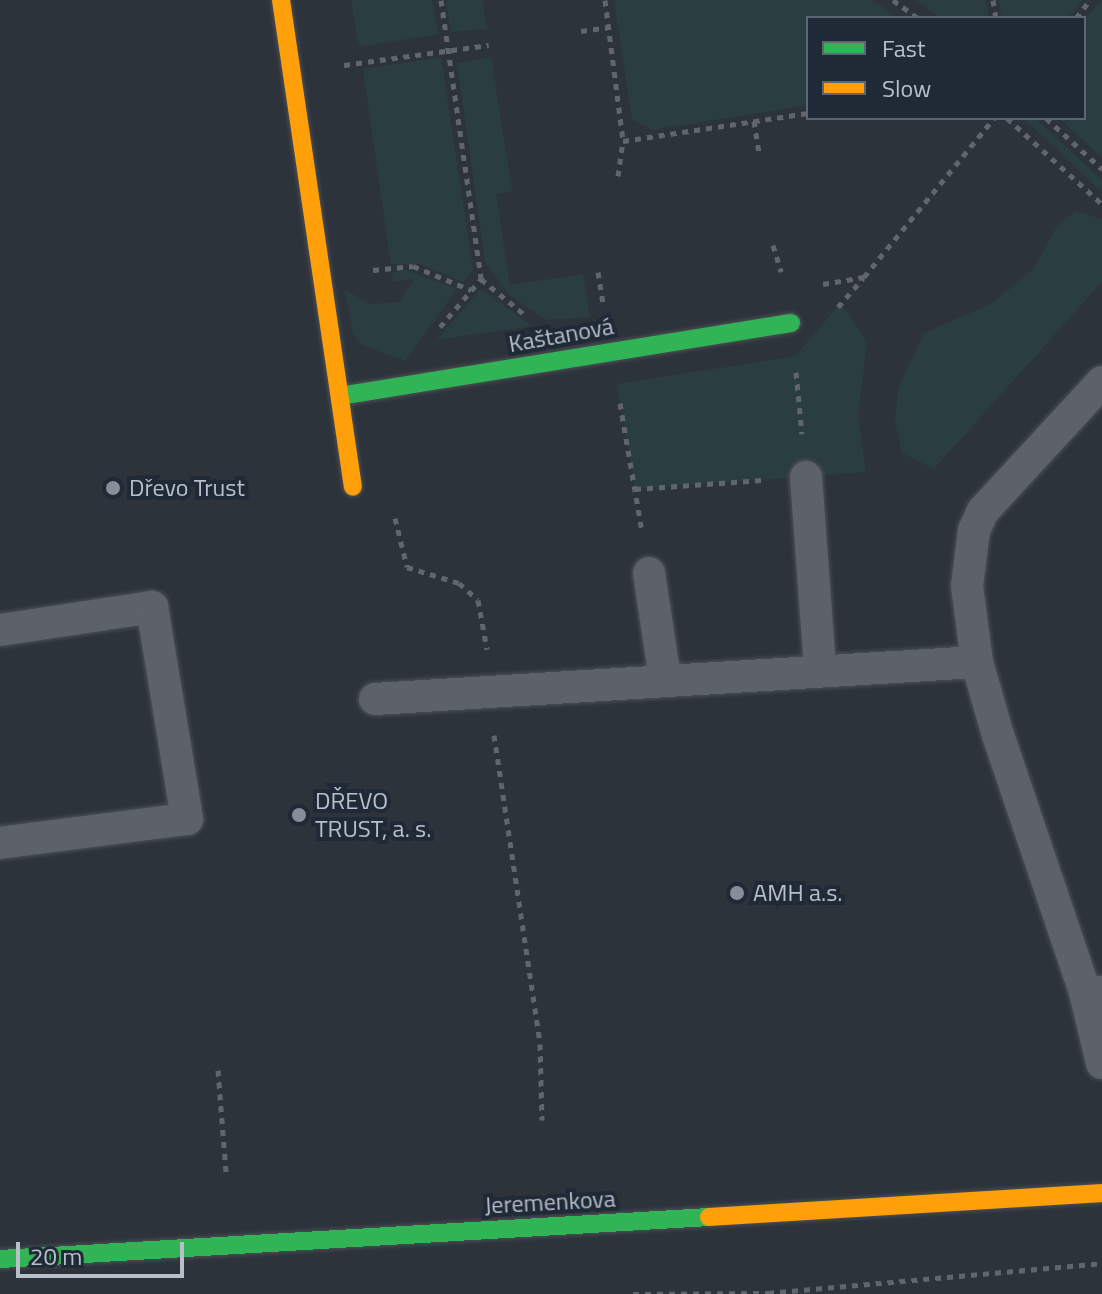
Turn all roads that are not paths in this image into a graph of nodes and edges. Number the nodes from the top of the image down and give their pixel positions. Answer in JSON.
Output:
{"nodes":[{"id":1,"x":281,"y":0,"type":"edge"},
{"id":2,"x":791,"y":323,"type":"dead end"},
{"id":3,"x":1102,"y":382,"type":"edge"},
{"id":4,"x":340,"y":396,"type":"junction"},
{"id":5,"x":806,"y":477,"type":"road end"},
{"id":6,"x":353,"y":487,"type":"dead end"},
{"id":7,"x":649,"y":573,"type":"road end"},
{"id":8,"x":0,"y":630,"type":"edge"},
{"id":9,"x":977,"y":662,"type":"junction"},
{"id":10,"x":820,"y":669,"type":"junction"},
{"id":11,"x":665,"y":679,"type":"junction"},
{"id":12,"x":375,"y":699,"type":"dead end"},
{"id":13,"x":0,"y":843,"type":"edge"},
{"id":14,"x":1093,"y":992,"type":"edge"},
{"id":15,"x":1102,"y":1063,"type":"edge"},
{"id":16,"x":1102,"y":1193,"type":"edge"},
{"id":17,"x":0,"y":1259,"type":"edge"}],
"edges":[{"from":1,"to":4,"type":"street"},
{"from":2,"to":4,"type":"street","name":"Kaštanová"},
{"from":3,"to":9,"type":"lane"},
{"from":4,"to":6,"type":"street"},
{"from":5,"to":10,"type":"lane"},
{"from":7,"to":11,"type":"lane"},
{"from":8,"to":13,"type":"lane"},
{"from":9,"to":10,"type":"lane"},
{"from":9,"to":14,"type":"lane"},
{"from":10,"to":11,"type":"lane"},
{"from":11,"to":12,"type":"lane"},
{"from":14,"to":15,"type":"lane"},
{"from":16,"to":17,"type":"street","name":"Jeremenkova"}]}
